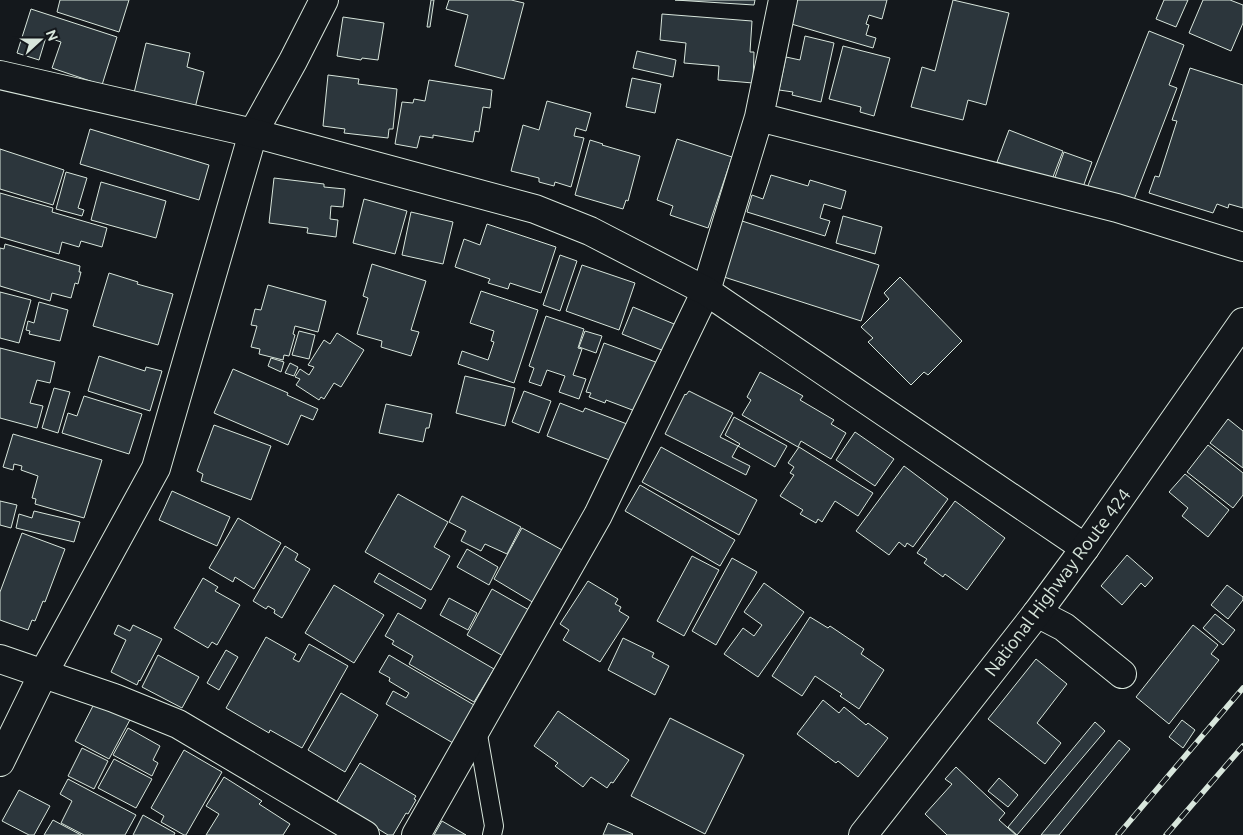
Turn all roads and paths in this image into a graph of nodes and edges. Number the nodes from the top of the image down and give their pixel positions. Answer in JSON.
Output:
{"nodes":[{"id":1,"x":324,"y":0,"type":"edge"},
{"id":2,"x":783,"y":0,"type":"edge"},
{"id":3,"x":0,"y":75,"type":"edge"},
{"id":4,"x":759,"y":117,"type":"junction"},
{"id":5,"x":252,"y":133,"type":"junction"},
{"id":6,"x":1243,"y":247,"type":"edge"},
{"id":7,"x":706,"y":291,"type":"junction"},
{"id":8,"x":1243,"y":322,"type":"edge"},
{"id":9,"x":1085,"y":548,"type":"junction"},
{"id":10,"x":1037,"y":613,"type":"junction"},
{"id":11,"x":0,"y":659,"type":"edge"},
{"id":12,"x":43,"y":674,"type":"junction"},
{"id":13,"x":1122,"y":674,"type":"dead end"},
{"id":14,"x":477,"y":729,"type":"junction"},
{"id":15,"x":0,"y":762,"type":"edge"},
{"id":16,"x":365,"y":835,"type":"edge"},
{"id":17,"x":416,"y":835,"type":"edge"},
{"id":18,"x":492,"y":835,"type":"edge"},
{"id":19,"x":863,"y":835,"type":"edge"}],
"edges":[{"from":1,"to":5,"type":"main road"},
{"from":2,"to":4,"type":"main road"},
{"from":3,"to":5,"type":"main road"},
{"from":4,"to":6,"type":"main road"},
{"from":4,"to":7,"type":"main road"},
{"from":5,"to":7,"type":"main road"},
{"from":5,"to":12,"type":"main road"},
{"from":7,"to":9,"type":"main road"},
{"from":7,"to":14,"type":"main road"},
{"from":8,"to":9,"type":"main road","name":"National Highway Route 424"},
{"from":9,"to":10,"type":"main road","name":"National Highway Route 424"},
{"from":10,"to":13,"type":"main road"},
{"from":10,"to":19,"type":"main road","name":"National Highway Route 424"},
{"from":11,"to":12,"type":"main road"},
{"from":12,"to":15,"type":"main road"},
{"from":12,"to":16,"type":"main road"},
{"from":14,"to":17,"type":"main road"},
{"from":14,"to":18,"type":"lane"}]}
